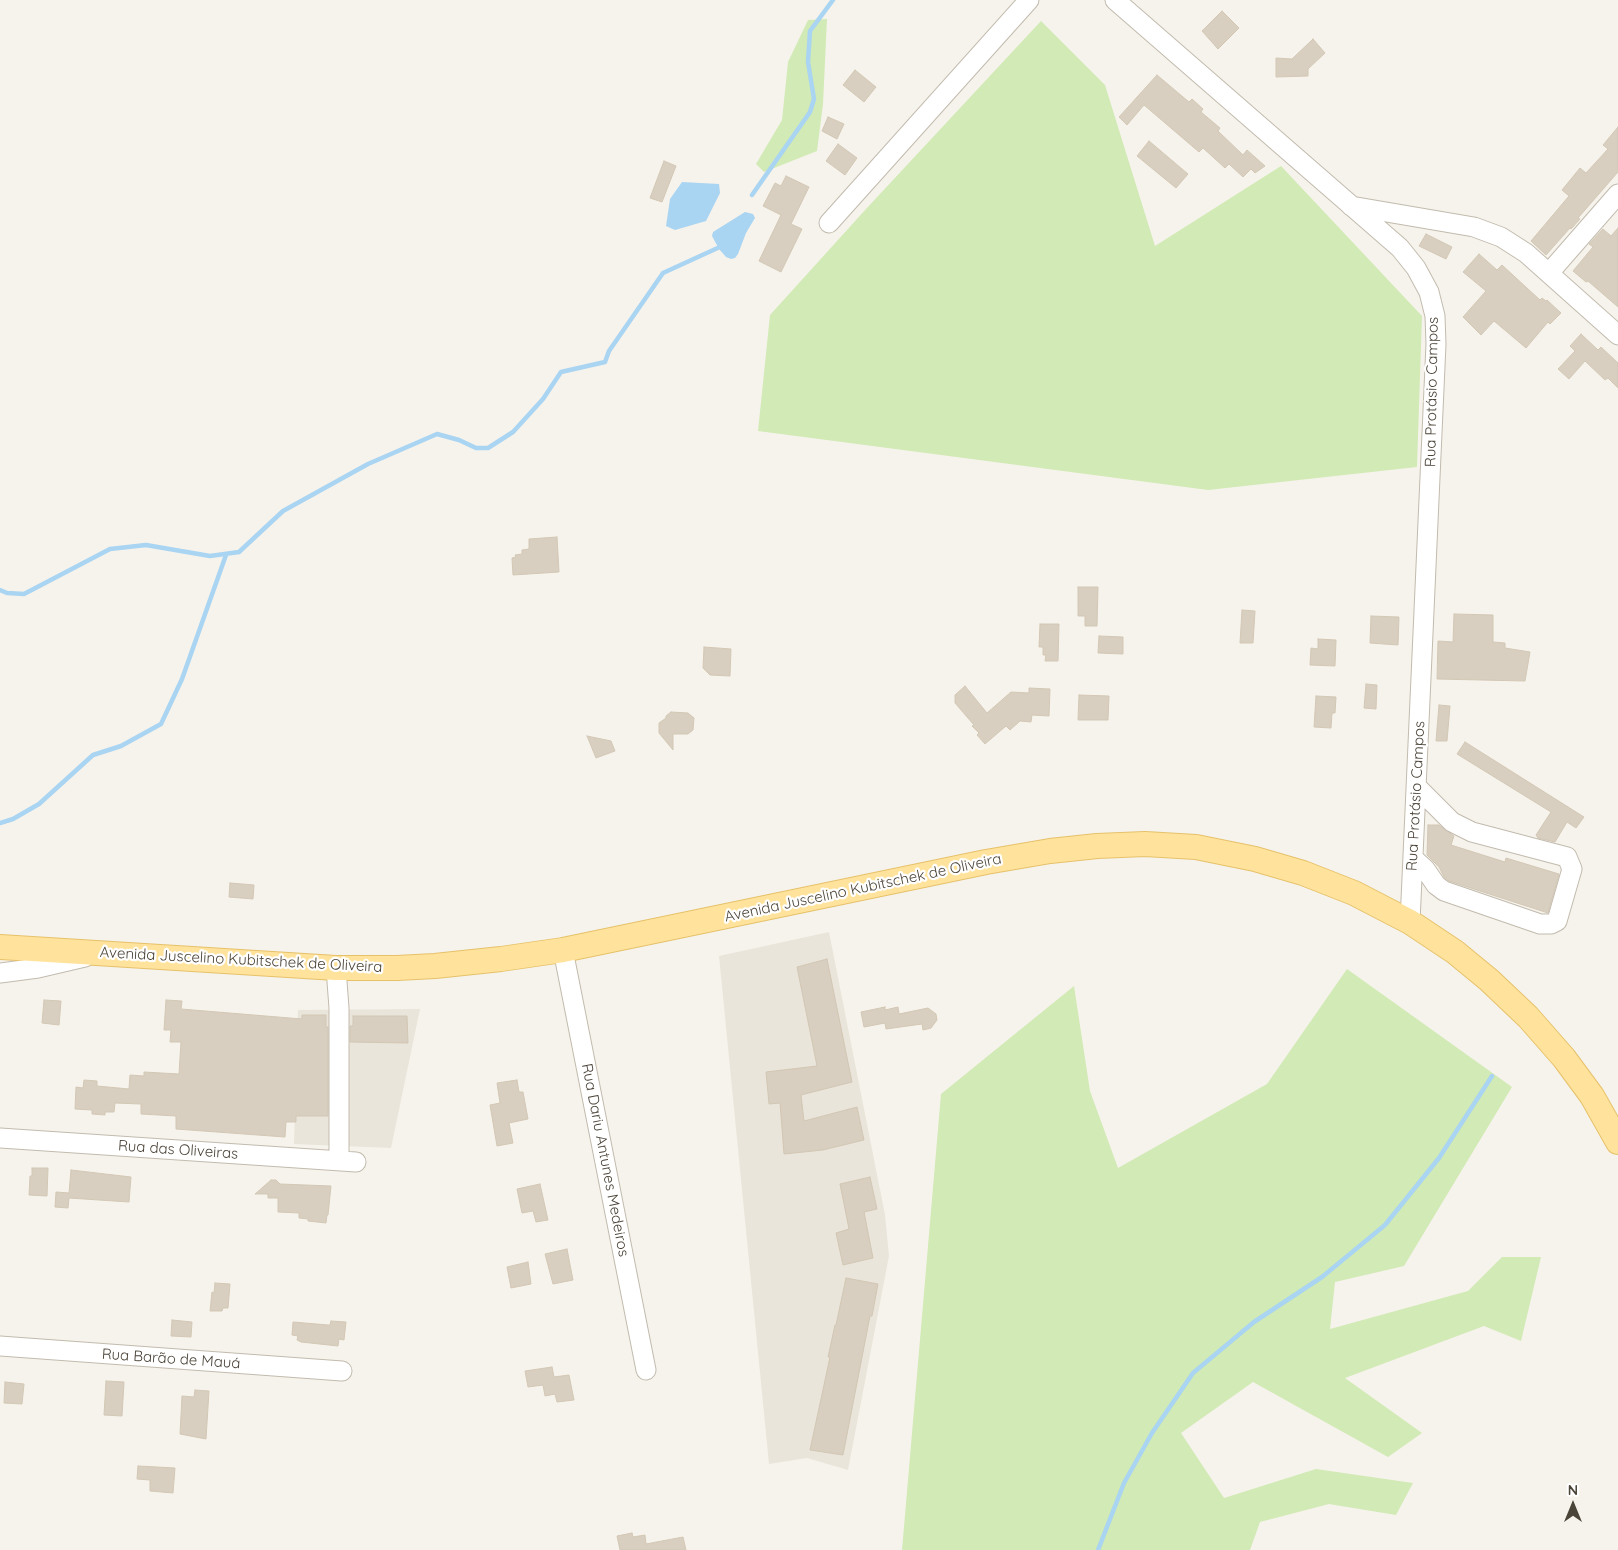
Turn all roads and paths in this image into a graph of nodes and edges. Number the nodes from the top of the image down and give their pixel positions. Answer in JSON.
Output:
{"nodes":[{"id":1,"x":1029,"y":0,"type":"edge"},
{"id":2,"x":1115,"y":0,"type":"edge"},
{"id":3,"x":1618,"y":194,"type":"edge"},
{"id":4,"x":1351,"y":206,"type":"junction"},
{"id":5,"x":829,"y":223,"type":"dead end"},
{"id":6,"x":1549,"y":273,"type":"junction"},
{"id":7,"x":1618,"y":335,"type":"edge"},
{"id":8,"x":1416,"y":786,"type":"junction"},
{"id":9,"x":1413,"y":858,"type":"junction"},
{"id":10,"x":1410,"y":922,"type":"junction"},
{"id":11,"x":0,"y":947,"type":"edge"},
{"id":12,"x":563,"y":950,"type":"junction"},
{"id":13,"x":99,"y":954,"type":"junction"},
{"id":14,"x":336,"y":968,"type":"junction"},
{"id":15,"x":0,"y":973,"type":"edge"},
{"id":16,"x":0,"y":1138,"type":"edge"},
{"id":17,"x":1618,"y":1142,"type":"edge"},
{"id":18,"x":0,"y":1346,"type":"edge"},
{"id":19,"x":646,"y":1370,"type":"dead end"},
{"id":20,"x":342,"y":1371,"type":"dead end"}],
"edges":[{"from":1,"to":5,"type":"street"},
{"from":2,"to":4,"type":"street","name":"Rua Protásio Campos"},
{"from":3,"to":6,"type":"street"},
{"from":4,"to":6,"type":"street"},
{"from":4,"to":8,"type":"street","name":"Rua Protásio Campos"},
{"from":6,"to":7,"type":"street"},
{"from":8,"to":9,"type":"street","name":"Rua Protásio Campos"},
{"from":8,"to":9,"type":"street"},
{"from":9,"to":10,"type":"street","name":"Rua Protásio Campos"},
{"from":10,"to":12,"type":"main road","name":"Avenida Juscelino Kubitschek de Oliveira"},
{"from":10,"to":17,"type":"main road","name":"Avenida Juscelino Kubitschek de Oliveira"},
{"from":11,"to":13,"type":"main road","name":"Avenida Juscelino Kubitschek de Oliveira"},
{"from":12,"to":14,"type":"main road","name":"Avenida Juscelino Kubitschek de Oliveira"},
{"from":12,"to":19,"type":"street","name":"Rua Dariu Antunes Medeiros"},
{"from":13,"to":14,"type":"main road","name":"Avenida Juscelino Kubitschek de Oliveira"},
{"from":13,"to":15,"type":"street"},
{"from":14,"to":16,"type":"street","name":"Rua das Oliveiras"},
{"from":18,"to":20,"type":"street","name":"Rua Barão de Mauá"}]}
